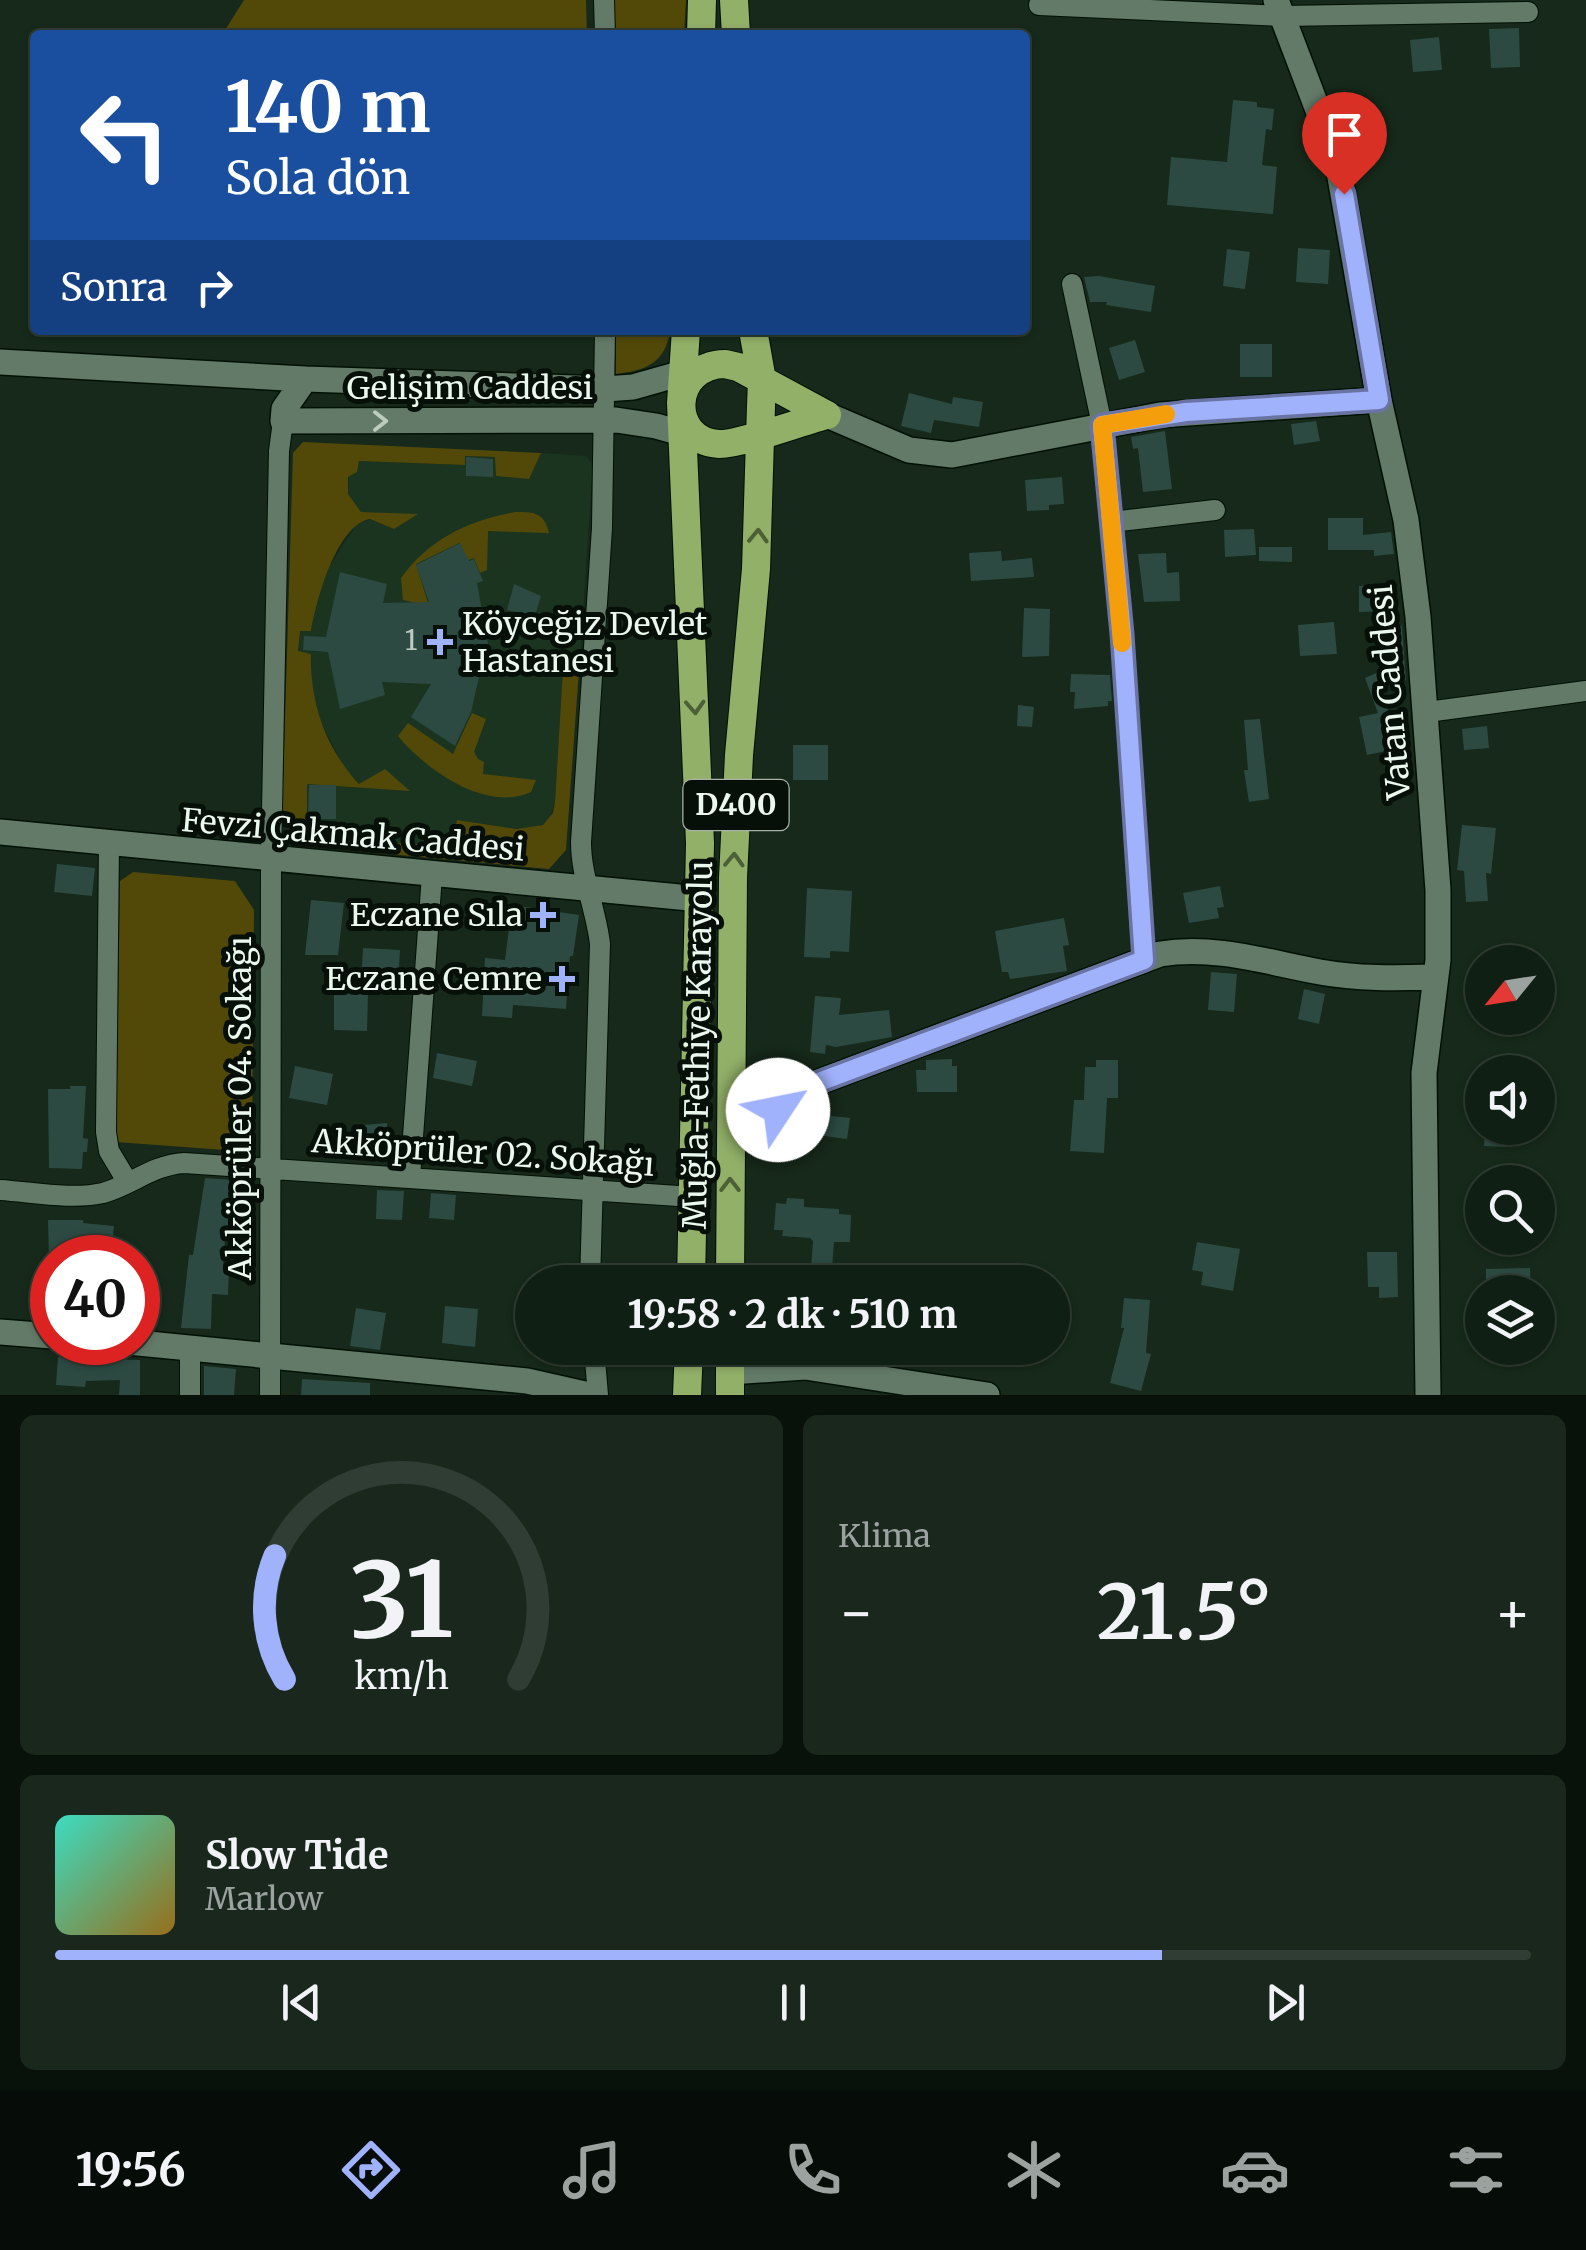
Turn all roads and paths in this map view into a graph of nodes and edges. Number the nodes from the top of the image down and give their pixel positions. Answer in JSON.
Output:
{"nodes":[{"id":1,"x":604,"y":0,"type":"edge"},
{"id":2,"x":702,"y":0,"type":"edge"},
{"id":3,"x":734,"y":0,"type":"edge"},
{"id":4,"x":1038,"y":4,"type":"dead end"},
{"id":5,"x":1280,"y":8,"type":"edge"},
{"id":6,"x":1528,"y":12,"type":"dead end"},
{"id":7,"x":605,"y":30,"type":"edge"},
{"id":8,"x":701,"y":30,"type":"edge"},
{"id":9,"x":736,"y":30,"type":"edge"},
{"id":10,"x":1072,"y":284,"type":"dead end"},
{"id":11,"x":605,"y":335,"type":"edge"},
{"id":12,"x":687,"y":335,"type":"edge"},
{"id":13,"x":753,"y":335,"type":"edge"},
{"id":14,"x":0,"y":362,"type":"edge"},
{"id":15,"x":694,"y":370,"type":"junction"},
{"id":16,"x":305,"y":380,"type":"junction"},
{"id":17,"x":605,"y":389,"type":"junction"},
{"id":18,"x":1379,"y":400,"type":"junction"},
{"id":19,"x":754,"y":406,"type":"junction"},
{"id":20,"x":826,"y":415,"type":"junction"},
{"id":21,"x":605,"y":420,"type":"junction"},
{"id":22,"x":283,"y":421,"type":"junction"},
{"id":23,"x":1102,"y":425,"type":"junction"},
{"id":24,"x":693,"y":436,"type":"junction"},
{"id":25,"x":1215,"y":510,"type":"dead end"},
{"id":26,"x":1110,"y":522,"type":"junction"},
{"id":27,"x":1586,"y":691,"type":"edge"},
{"id":28,"x":1427,"y":712,"type":"junction"},
{"id":29,"x":0,"y":832,"type":"edge"},
{"id":30,"x":109,"y":844,"type":"junction"},
{"id":31,"x":271,"y":861,"type":"junction"},
{"id":32,"x":432,"y":875,"type":"junction"},
{"id":33,"x":588,"y":889,"type":"junction"},
{"id":34,"x":700,"y":899,"type":"junction"},
{"id":35,"x":1144,"y":960,"type":"junction"},
{"id":36,"x":1435,"y":977,"type":"junction"},
{"id":37,"x":730,"y":1129,"type":"junction"},
{"id":38,"x":269,"y":1170,"type":"junction"},
{"id":39,"x":410,"y":1178,"type":"junction"},
{"id":40,"x":127,"y":1181,"type":"junction"},
{"id":41,"x":592,"y":1189,"type":"junction"},
{"id":42,"x":0,"y":1190,"type":"edge"},
{"id":43,"x":693,"y":1197,"type":"junction"},
{"id":44,"x":590,"y":1265,"type":"edge"},
{"id":45,"x":691,"y":1265,"type":"edge"},
{"id":46,"x":730,"y":1265,"type":"edge"},
{"id":47,"x":0,"y":1332,"type":"edge"},
{"id":48,"x":30,"y":1334,"type":"edge"},
{"id":49,"x":160,"y":1345,"type":"edge"},
{"id":50,"x":190,"y":1348,"type":"junction"},
{"id":51,"x":270,"y":1355,"type":"junction"},
{"id":52,"x":595,"y":1365,"type":"edge"},
{"id":53,"x":688,"y":1365,"type":"edge"},
{"id":54,"x":730,"y":1371,"type":"edge"},
{"id":55,"x":190,"y":1395,"type":"edge"},
{"id":56,"x":270,"y":1395,"type":"edge"},
{"id":57,"x":589,"y":1395,"type":"edge"},
{"id":58,"x":598,"y":1395,"type":"edge"},
{"id":59,"x":687,"y":1395,"type":"edge"},
{"id":60,"x":987,"y":1395,"type":"edge"},
{"id":61,"x":1428,"y":1395,"type":"edge"}],
"edges":[{"from":1,"to":7,"type":"street"},
{"from":2,"to":8,"type":"highway"},
{"from":3,"to":9,"type":"highway"},
{"from":4,"to":5,"type":"street"},
{"from":5,"to":6,"type":"street"},
{"from":5,"to":18,"type":"street","name":"Vatan Caddesi"},
{"from":10,"to":23,"type":"street"},
{"from":11,"to":17,"type":"street"},
{"from":12,"to":15,"type":"highway","name":"Muğla-Fethiye Karayolu","number":"D400"},
{"from":13,"to":19,"type":"highway","name":"Muğla-Fethiye Karayolu","number":"D400"},
{"from":14,"to":16,"type":"street","name":"Gelişim Caddesi"},
{"from":15,"to":17,"type":"street","name":"Gelişim Caddesi"},
{"from":15,"to":19,"type":"highway"},
{"from":15,"to":24,"type":"highway","name":"Muğla-Fethiye Karayolu","number":"D400"},
{"from":16,"to":17,"type":"street","name":"Gelişim Caddesi"},
{"from":16,"to":22,"type":"street","name":"Gelişim Caddesi"},
{"from":17,"to":21,"type":"street"},
{"from":18,"to":23,"type":"street"},
{"from":18,"to":28,"type":"street","name":"Vatan Caddesi"},
{"from":19,"to":20,"type":"highway"},
{"from":19,"to":20,"type":"highway"},
{"from":19,"to":24,"type":"highway"},
{"from":37,"to":19,"type":"highway","name":"Muğla-Fethiye Karayolu","number":"D400","one_way":true},
{"from":20,"to":23,"type":"street"},
{"from":22,"to":21,"type":"street","name":"Gelişim Caddesi","one_way":true},
{"from":21,"to":24,"type":"street","name":"Gelişim Caddesi"},
{"from":21,"to":33,"type":"street"},
{"from":22,"to":31,"type":"street","name":"Akköprüler 04. Sokağı"},
{"from":23,"to":26,"type":"street"},
{"from":24,"to":34,"type":"highway","name":"Muğla-Fethiye Karayolu","number":"D400","one_way":true},
{"from":25,"to":26,"type":"street"},
{"from":26,"to":35,"type":"street"},
{"from":27,"to":28,"type":"street"},
{"from":28,"to":36,"type":"street","name":"Vatan Caddesi"},
{"from":29,"to":30,"type":"street","name":"Fevzi Çakmak Caddesi"},
{"from":30,"to":31,"type":"street","name":"Fevzi Çakmak Caddesi"},
{"from":30,"to":40,"type":"street"},
{"from":31,"to":32,"type":"street","name":"Fevzi Çakmak Caddesi"},
{"from":31,"to":38,"type":"street","name":"Akköprüler 04. Sokağı"},
{"from":32,"to":33,"type":"street","name":"Fevzi Çakmak Caddesi"},
{"from":32,"to":39,"type":"street"},
{"from":33,"to":34,"type":"street","name":"Fevzi Çakmak Caddesi"},
{"from":33,"to":41,"type":"street"},
{"from":34,"to":43,"type":"highway","name":"Muğla-Fethiye Karayolu","number":"D400"},
{"from":35,"to":36,"type":"street"},
{"from":35,"to":37,"type":"street"},
{"from":36,"to":61,"type":"street","name":"Vatan Caddesi"},
{"from":46,"to":37,"type":"highway","name":"Muğla-Fethiye Karayolu","number":"D400","one_way":true},
{"from":38,"to":39,"type":"street","name":"Akköprüler 02. Sokağı"},
{"from":38,"to":40,"type":"street","name":"Akköprüler 02. Sokağı"},
{"from":38,"to":51,"type":"street","name":"Akköprüler 04. Sokağı"},
{"from":39,"to":41,"type":"street","name":"Akköprüler 02. Sokağı"},
{"from":40,"to":42,"type":"street","name":"Akköprüler 02. Sokağı"},
{"from":41,"to":43,"type":"street","name":"Akköprüler 02. Sokağı"},
{"from":41,"to":44,"type":"street"},
{"from":43,"to":45,"type":"highway","name":"Muğla-Fethiye Karayolu","number":"D400"},
{"from":47,"to":48,"type":"street"},
{"from":49,"to":50,"type":"street"},
{"from":50,"to":51,"type":"street"},
{"from":50,"to":55,"type":"street"},
{"from":51,"to":56,"type":"street","name":"Akköprüler 04. Sokağı"},
{"from":51,"to":57,"type":"street"},
{"from":52,"to":58,"type":"street"},
{"from":53,"to":59,"type":"highway"},
{"from":54,"to":60,"type":"street"}]}
